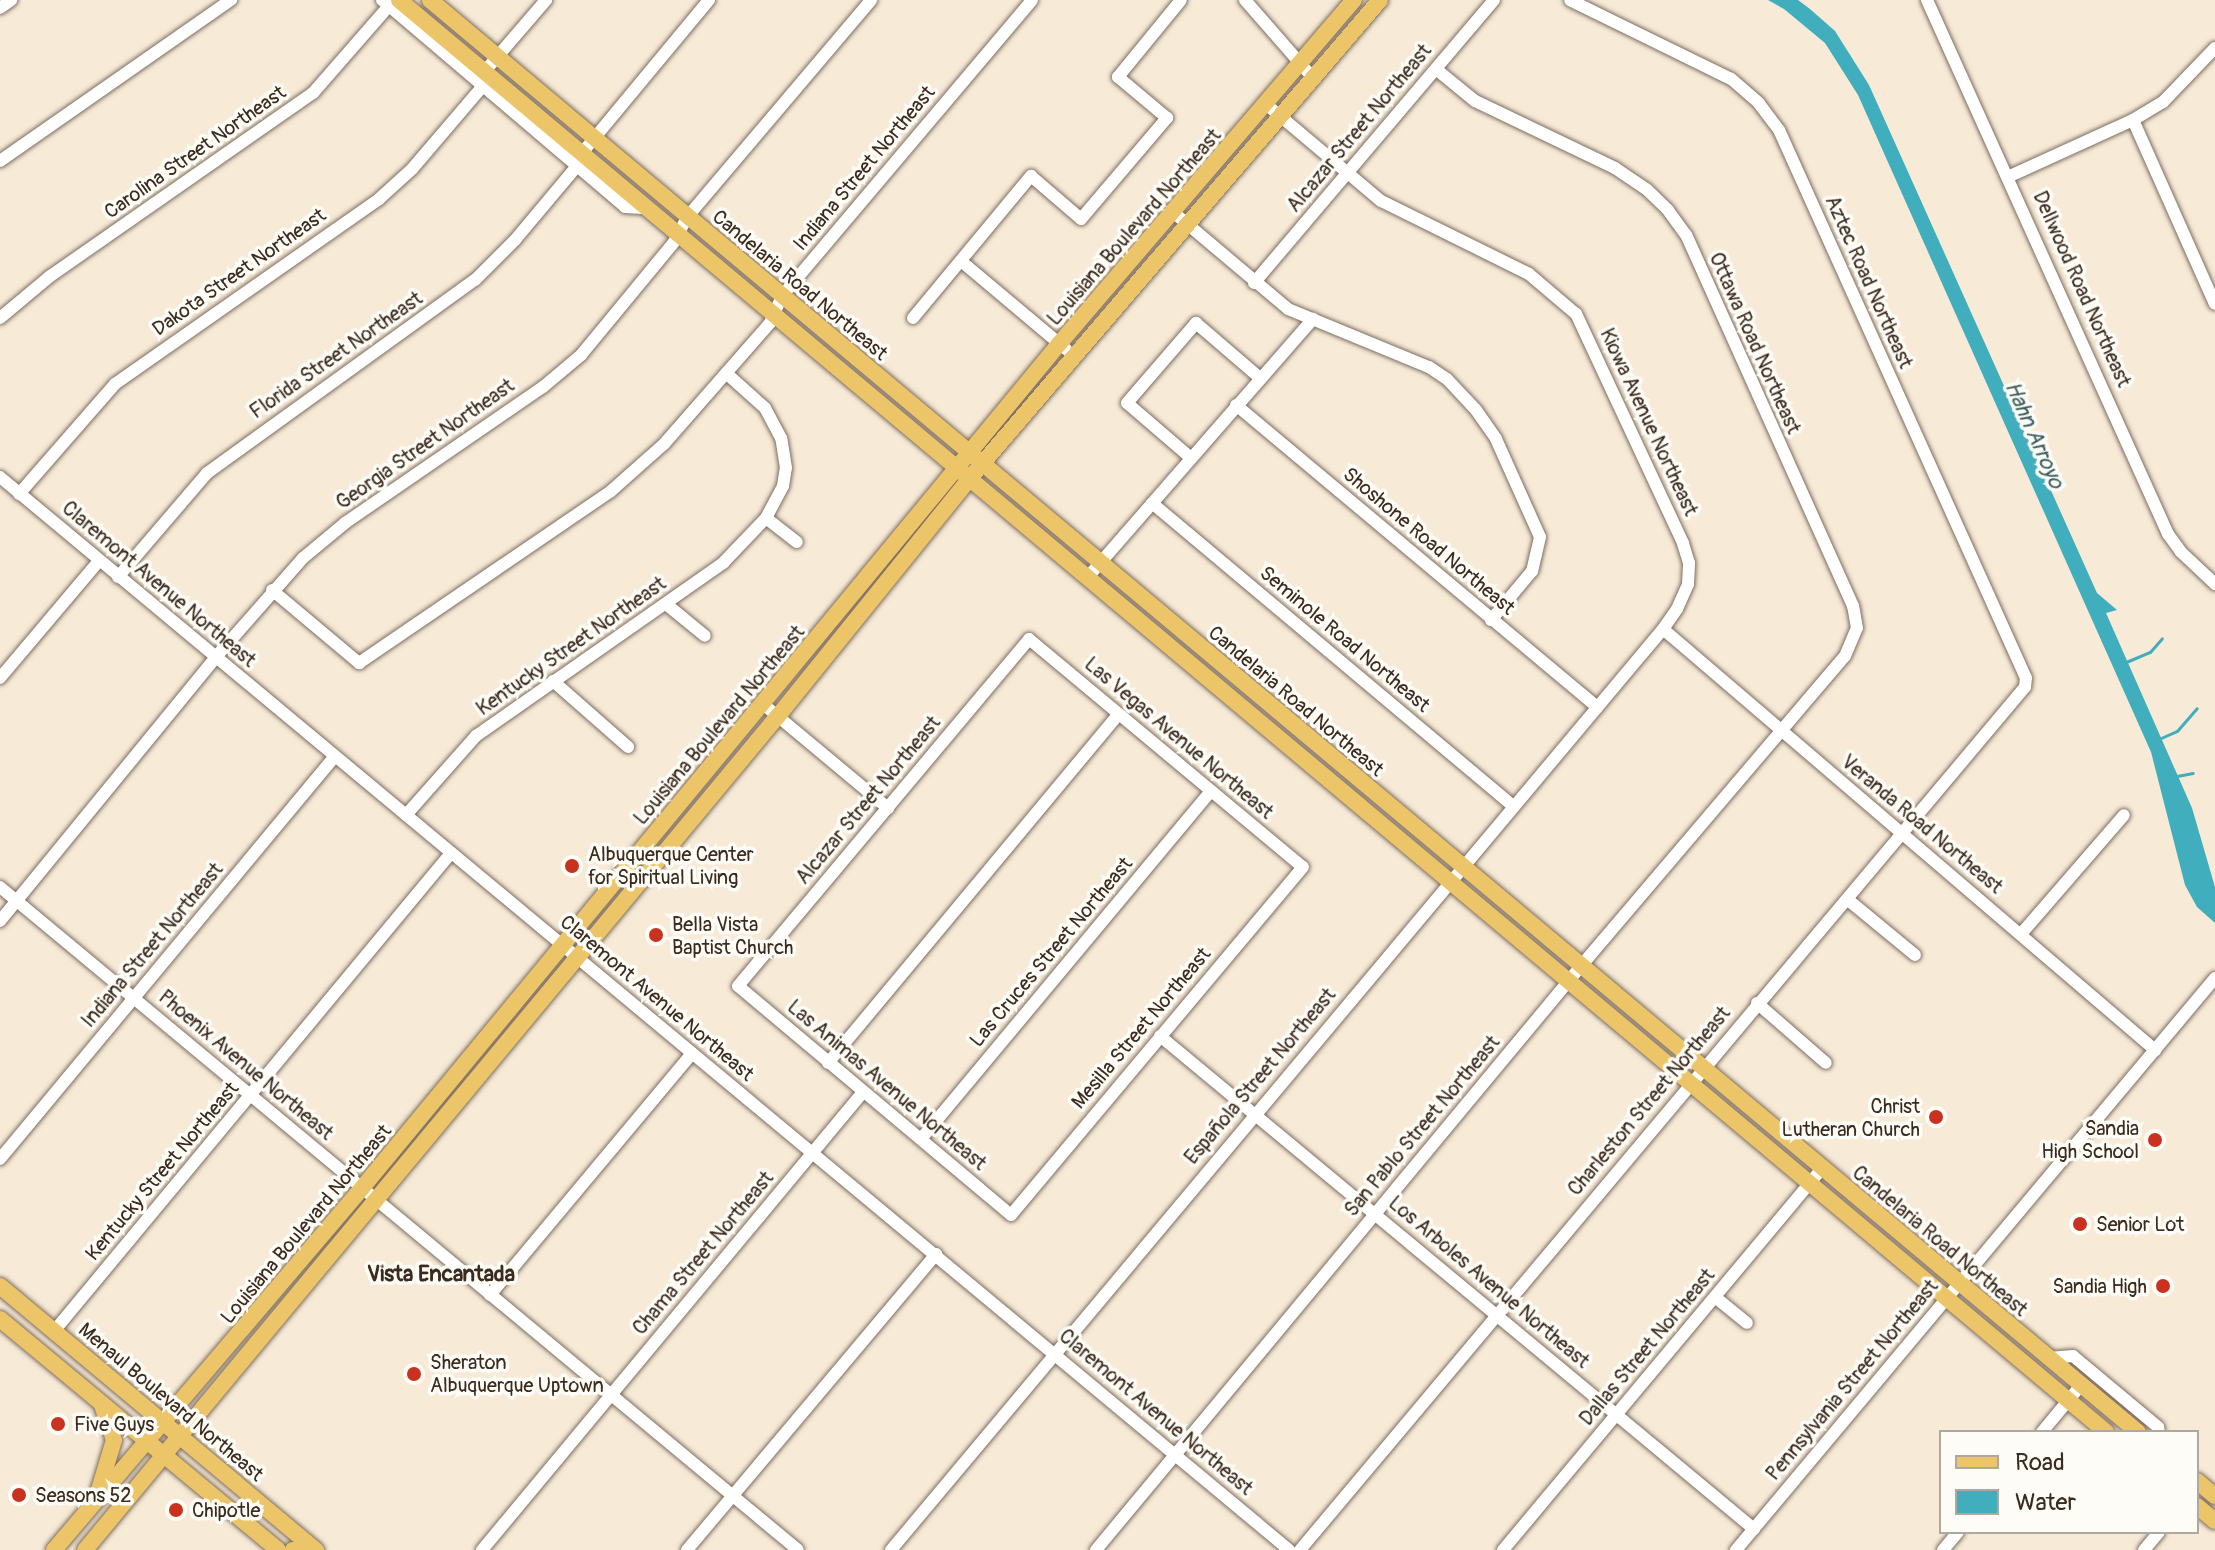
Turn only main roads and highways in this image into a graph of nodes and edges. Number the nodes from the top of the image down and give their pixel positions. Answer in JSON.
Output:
{"nodes":[{"id":1,"x":430,"y":0,"type":"edge"},
{"id":2,"x":1354,"y":0,"type":"edge"},
{"id":3,"x":1380,"y":0,"type":"edge"},
{"id":4,"x":391,"y":2,"type":"edge"},
{"id":5,"x":975,"y":459,"type":"junction"},
{"id":6,"x":963,"y":474,"type":"junction"},
{"id":7,"x":368,"y":1194,"type":"junction"},
{"id":8,"x":0,"y":1286,"type":"edge"},
{"id":9,"x":0,"y":1316,"type":"edge"},
{"id":10,"x":55,"y":1330,"type":"junction"},
{"id":11,"x":101,"y":1402,"type":"junction"},
{"id":12,"x":165,"y":1422,"type":"junction"},
{"id":13,"x":2104,"y":1430,"type":"edge"},
{"id":14,"x":2136,"y":1430,"type":"edge"},
{"id":15,"x":181,"y":1435,"type":"junction"},
{"id":16,"x":148,"y":1441,"type":"junction"},
{"id":17,"x":166,"y":1457,"type":"junction"},
{"id":18,"x":95,"y":1502,"type":"junction"},
{"id":19,"x":2199,"y":1508,"type":"edge"},
{"id":20,"x":229,"y":1509,"type":"junction"},
{"id":21,"x":2215,"y":1521,"type":"edge"},
{"id":22,"x":295,"y":1544,"type":"edge"},
{"id":23,"x":54,"y":1550,"type":"edge"},
{"id":24,"x":85,"y":1550,"type":"edge"},
{"id":25,"x":278,"y":1550,"type":"edge"},
{"id":26,"x":316,"y":1550,"type":"edge"}],
"edges":[{"from":1,"to":5,"type":"main road","name":"Candelaria Road Northeast"},
{"from":2,"to":5,"type":"main road","name":"Louisiana Boulevard Northeast"},
{"from":3,"to":5,"type":"main road","name":"Louisiana Boulevard Northeast"},
{"from":4,"to":6,"type":"main road","name":"Candelaria Road Northeast"},
{"from":5,"to":6,"type":"main road","name":"Louisiana Boulevard Northeast"},
{"from":5,"to":14,"type":"main road","name":"Candelaria Road Northeast"},
{"from":6,"to":7,"type":"main road","name":"Louisiana Boulevard Northeast"},
{"from":6,"to":7,"type":"main road","name":"Louisiana Boulevard Northeast"},
{"from":6,"to":13,"type":"main road","name":"Candelaria Road Northeast"},
{"from":7,"to":12,"type":"main road","name":"Louisiana Boulevard Northeast"},
{"from":7,"to":15,"type":"main road","name":"Louisiana Boulevard Northeast"},
{"from":8,"to":10,"type":"main road","name":"Menaul Boulevard Northeast"},
{"from":9,"to":10,"type":"main road"},
{"from":9,"to":11,"type":"main road"},
{"from":10,"to":12,"type":"main road","name":"Menaul Boulevard Northeast"},
{"from":11,"to":16,"type":"main road"},
{"from":11,"to":18,"type":"main road"},
{"from":12,"to":15,"type":"main road","name":"Menaul Boulevard Northeast"},
{"from":12,"to":16,"type":"main road","name":"Louisiana Boulevard Northeast"},
{"from":15,"to":17,"type":"main road","name":"Louisiana Boulevard Northeast"},
{"from":15,"to":22,"type":"main road","name":"Menaul Boulevard Northeast"},
{"from":16,"to":17,"type":"main road"},
{"from":16,"to":18,"type":"main road","name":"Louisiana Boulevard Northeast"},
{"from":17,"to":20,"type":"main road"},
{"from":17,"to":24,"type":"main road","name":"Louisiana Boulevard Northeast"},
{"from":18,"to":23,"type":"main road","name":"Louisiana Boulevard Northeast"},
{"from":19,"to":21,"type":"main road"},
{"from":20,"to":22,"type":"main road"},
{"from":20,"to":25,"type":"main road"},
{"from":22,"to":26,"type":"main road","name":"Menaul Boulevard Northeast"}]}
